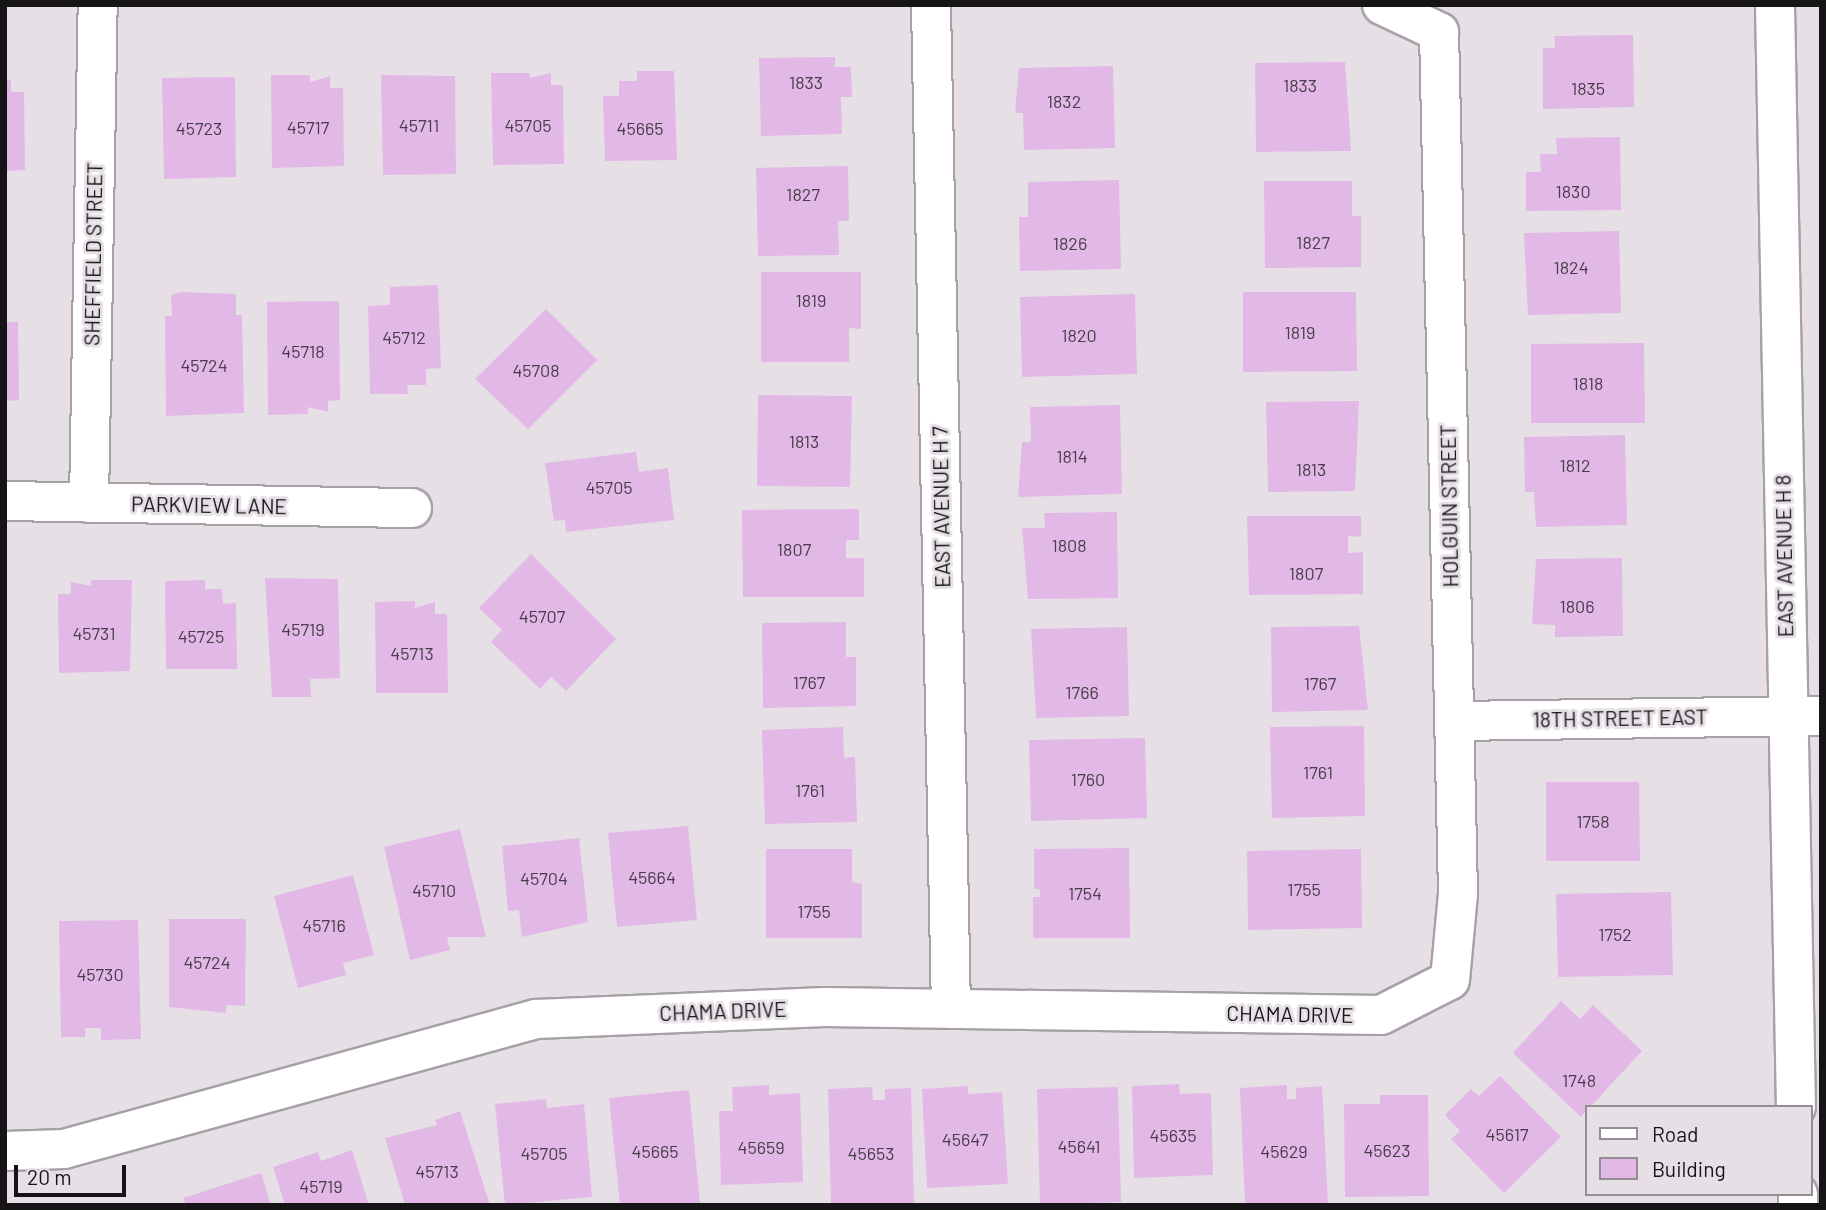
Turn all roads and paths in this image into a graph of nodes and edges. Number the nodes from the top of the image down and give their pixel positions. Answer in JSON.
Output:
{"nodes":[{"id":1,"x":98,"y":5,"type":"edge"},
{"id":2,"x":931,"y":5,"type":"edge"},
{"id":3,"x":1382,"y":5,"type":"edge"},
{"id":4,"x":1774,"y":5,"type":"edge"},
{"id":5,"x":5,"y":501,"type":"edge"},
{"id":6,"x":89,"y":503,"type":"junction"},
{"id":7,"x":412,"y":508,"type":"dead end"},
{"id":8,"x":1804,"y":715,"type":"edge"},
{"id":9,"x":1454,"y":721,"type":"junction"},
{"id":10,"x":1450,"y":980,"type":"joint"},
{"id":11,"x":951,"y":1009,"type":"junction"},
{"id":12,"x":1796,"y":1105,"type":"edge"},
{"id":13,"x":5,"y":1152,"type":"edge"}],
"edges":[{"from":1,"to":6,"type":"street","name":"SHEFFIELD STREET"},
{"from":2,"to":11,"type":"street","name":"EAST AVENUE H 7"},
{"from":3,"to":9,"type":"street","name":"HOLGUIN STREET"},
{"from":4,"to":8,"type":"street","name":"EAST AVENUE H 8"},
{"from":5,"to":6,"type":"street","name":"PARKVIEW LANE"},
{"from":6,"to":7,"type":"street","name":"PARKVIEW LANE"},
{"from":8,"to":9,"type":"street","name":"18TH STREET EAST"},
{"from":8,"to":12,"type":"street","name":"EAST AVENUE H 8"},
{"from":9,"to":10,"type":"street","name":"HOLGUIN STREET"},
{"from":10,"to":11,"type":"street","name":"CHAMA DRIVE"},
{"from":11,"to":13,"type":"street","name":"CHAMA DRIVE"}]}
